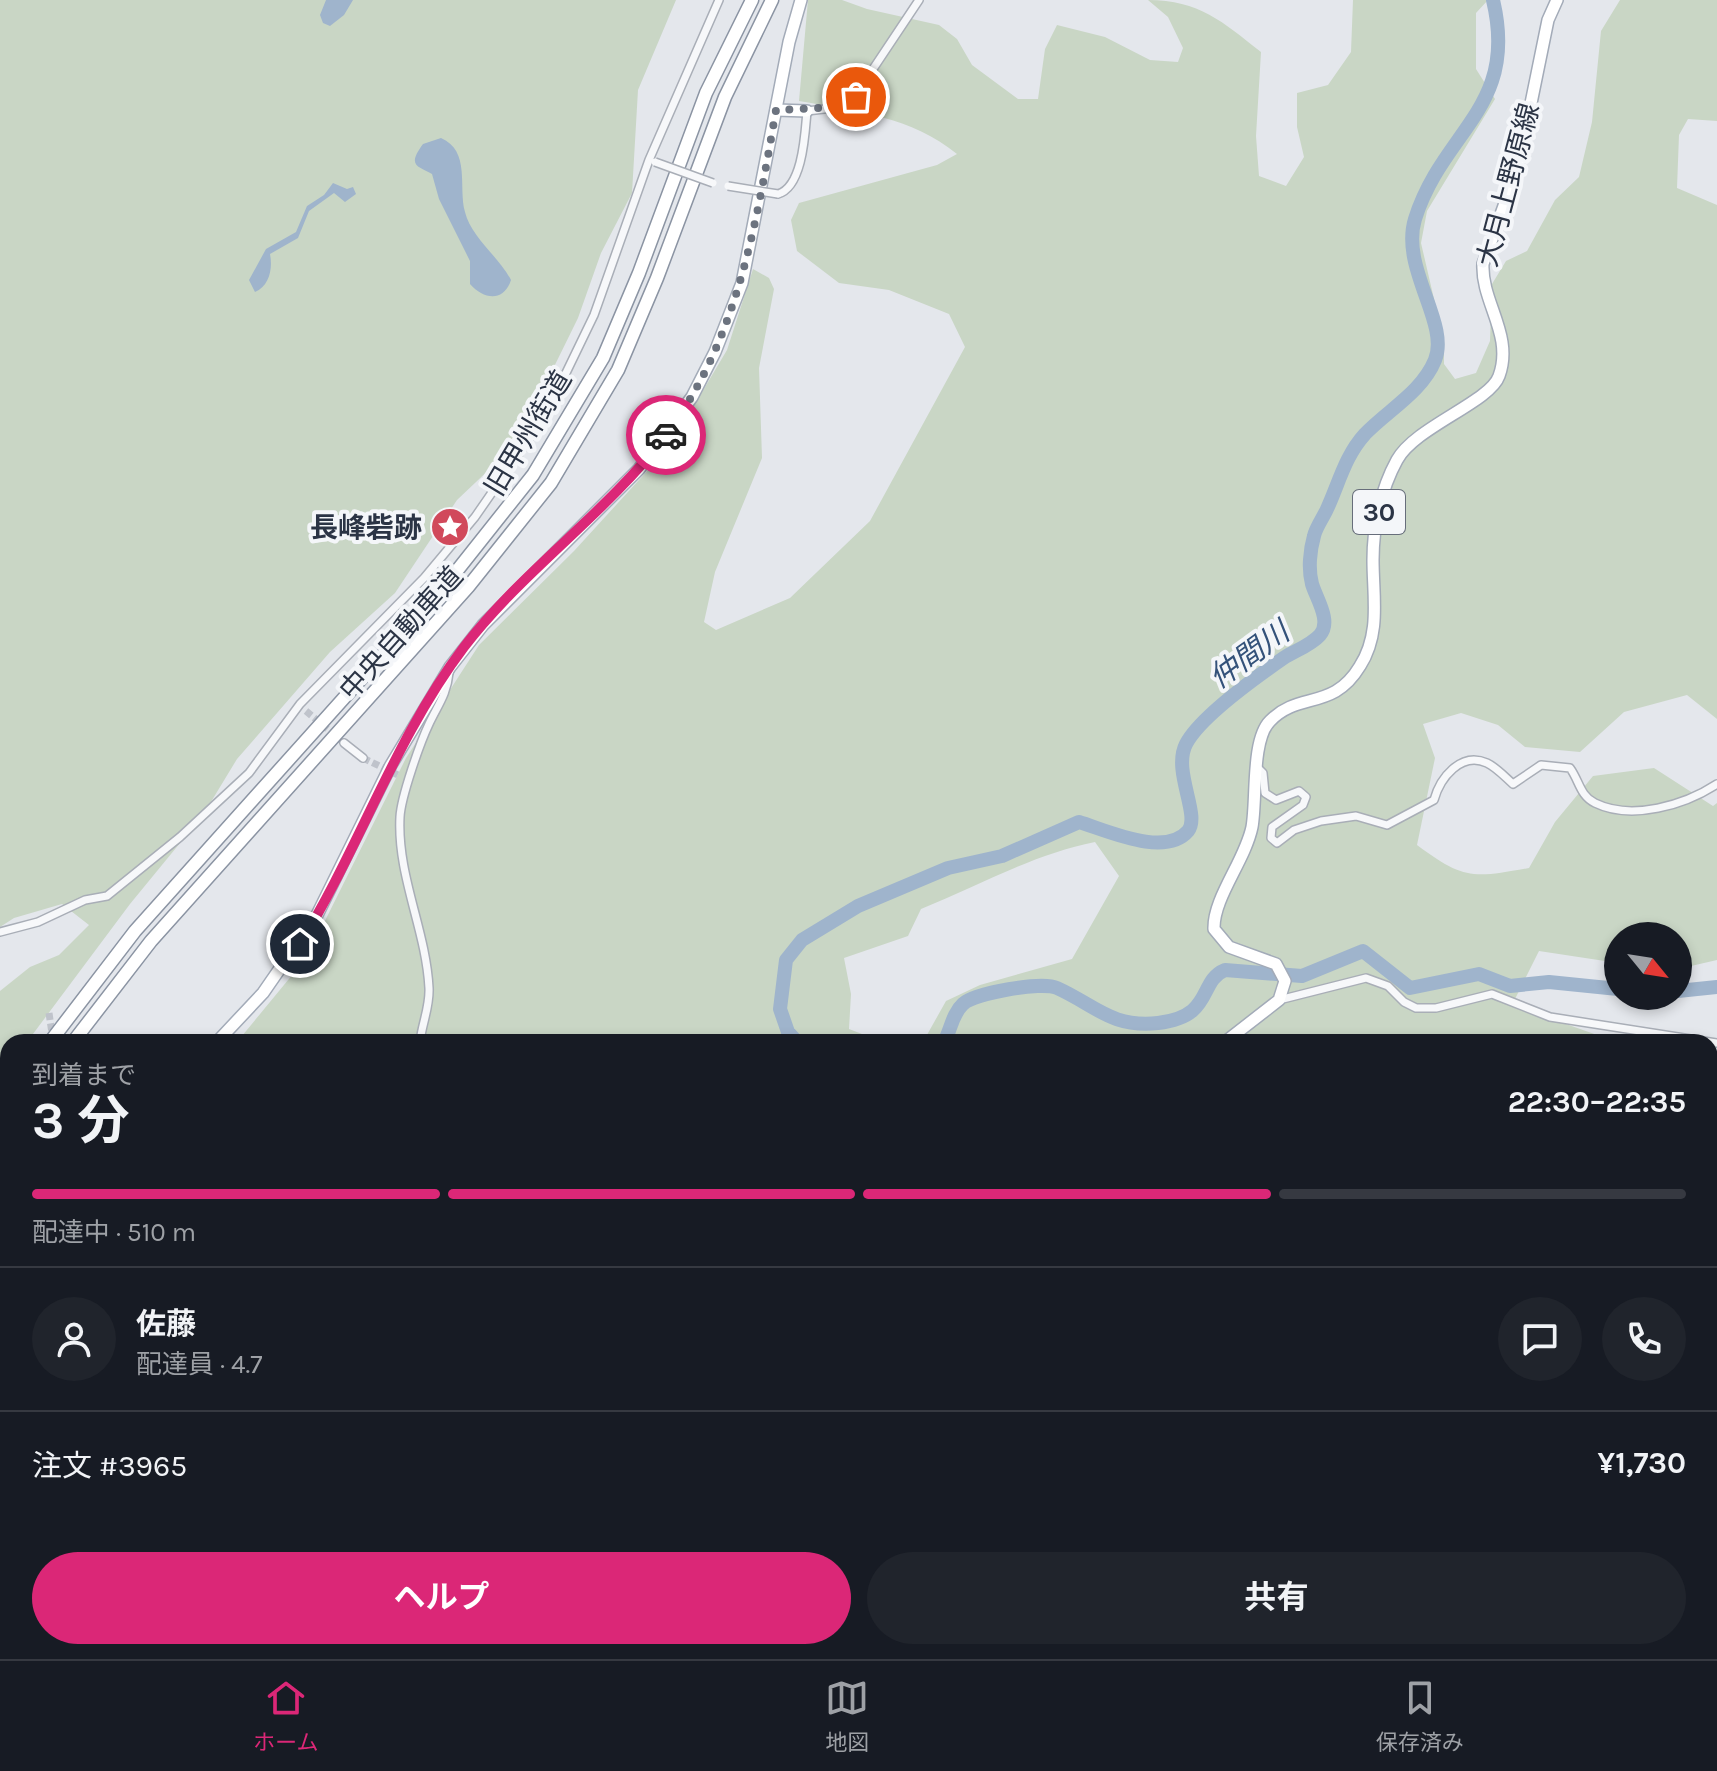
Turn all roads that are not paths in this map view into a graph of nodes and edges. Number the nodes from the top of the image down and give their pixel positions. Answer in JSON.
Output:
{"nodes":[{"id":1,"x":719,"y":0,"type":"edge"},
{"id":2,"x":752,"y":0,"type":"edge"},
{"id":3,"x":772,"y":0,"type":"edge"},
{"id":4,"x":801,"y":0,"type":"edge"},
{"id":5,"x":919,"y":0,"type":"edge"},
{"id":6,"x":1557,"y":0,"type":"edge"},
{"id":7,"x":776,"y":110,"type":"junction"},
{"id":8,"x":807,"y":111,"type":"junction"},
{"id":9,"x":652,"y":161,"type":"junction"},
{"id":10,"x":450,"y":667,"type":"junction"},
{"id":11,"x":344,"y":743,"type":"tunnel mouth"},
{"id":12,"x":363,"y":758,"type":"tunnel mouth"},
{"id":13,"x":1258,"y":768,"type":"junction"},
{"id":14,"x":398,"y":775,"type":"tunnel mouth"},
{"id":15,"x":408,"y":779,"type":"junction"},
{"id":16,"x":1717,"y":784,"type":"edge"},
{"id":17,"x":0,"y":932,"type":"edge"},
{"id":18,"x":1281,"y":998,"type":"junction"},
{"id":19,"x":56,"y":1034,"type":"edge"},
{"id":20,"x":79,"y":1034,"type":"edge"},
{"id":21,"x":225,"y":1034,"type":"edge"},
{"id":22,"x":421,"y":1034,"type":"edge"},
{"id":23,"x":1235,"y":1034,"type":"edge"},
{"id":24,"x":1659,"y":1034,"type":"edge"}],
"edges":[{"from":1,"to":9,"type":"street","name":"旧甲州街道"},
{"from":2,"to":19,"type":"highway","name":"中央自動車道"},
{"from":3,"to":20,"type":"highway","name":"中央自動車道"},
{"from":4,"to":7,"type":"main road"},
{"from":5,"to":8,"type":"street"},
{"from":6,"to":13,"type":"main road","name":"大月上野原線","number":"30"},
{"from":7,"to":8,"type":"main road"},
{"from":7,"to":10,"type":"main road"},
{"from":8,"to":9,"type":"street","bridge":true},
{"from":9,"to":17,"type":"street","name":"旧甲州街道"},
{"from":10,"to":15,"type":"street"},
{"from":10,"to":21,"type":"main road"},
{"from":11,"to":12,"type":"street"},
{"from":13,"to":16,"type":"street"},
{"from":13,"to":18,"type":"main road","name":"大月上野原線","number":"30"},
{"from":14,"to":15,"type":"street"},
{"from":15,"to":22,"type":"street"},
{"from":18,"to":23,"type":"main road"},
{"from":18,"to":24,"type":"street"}]}
